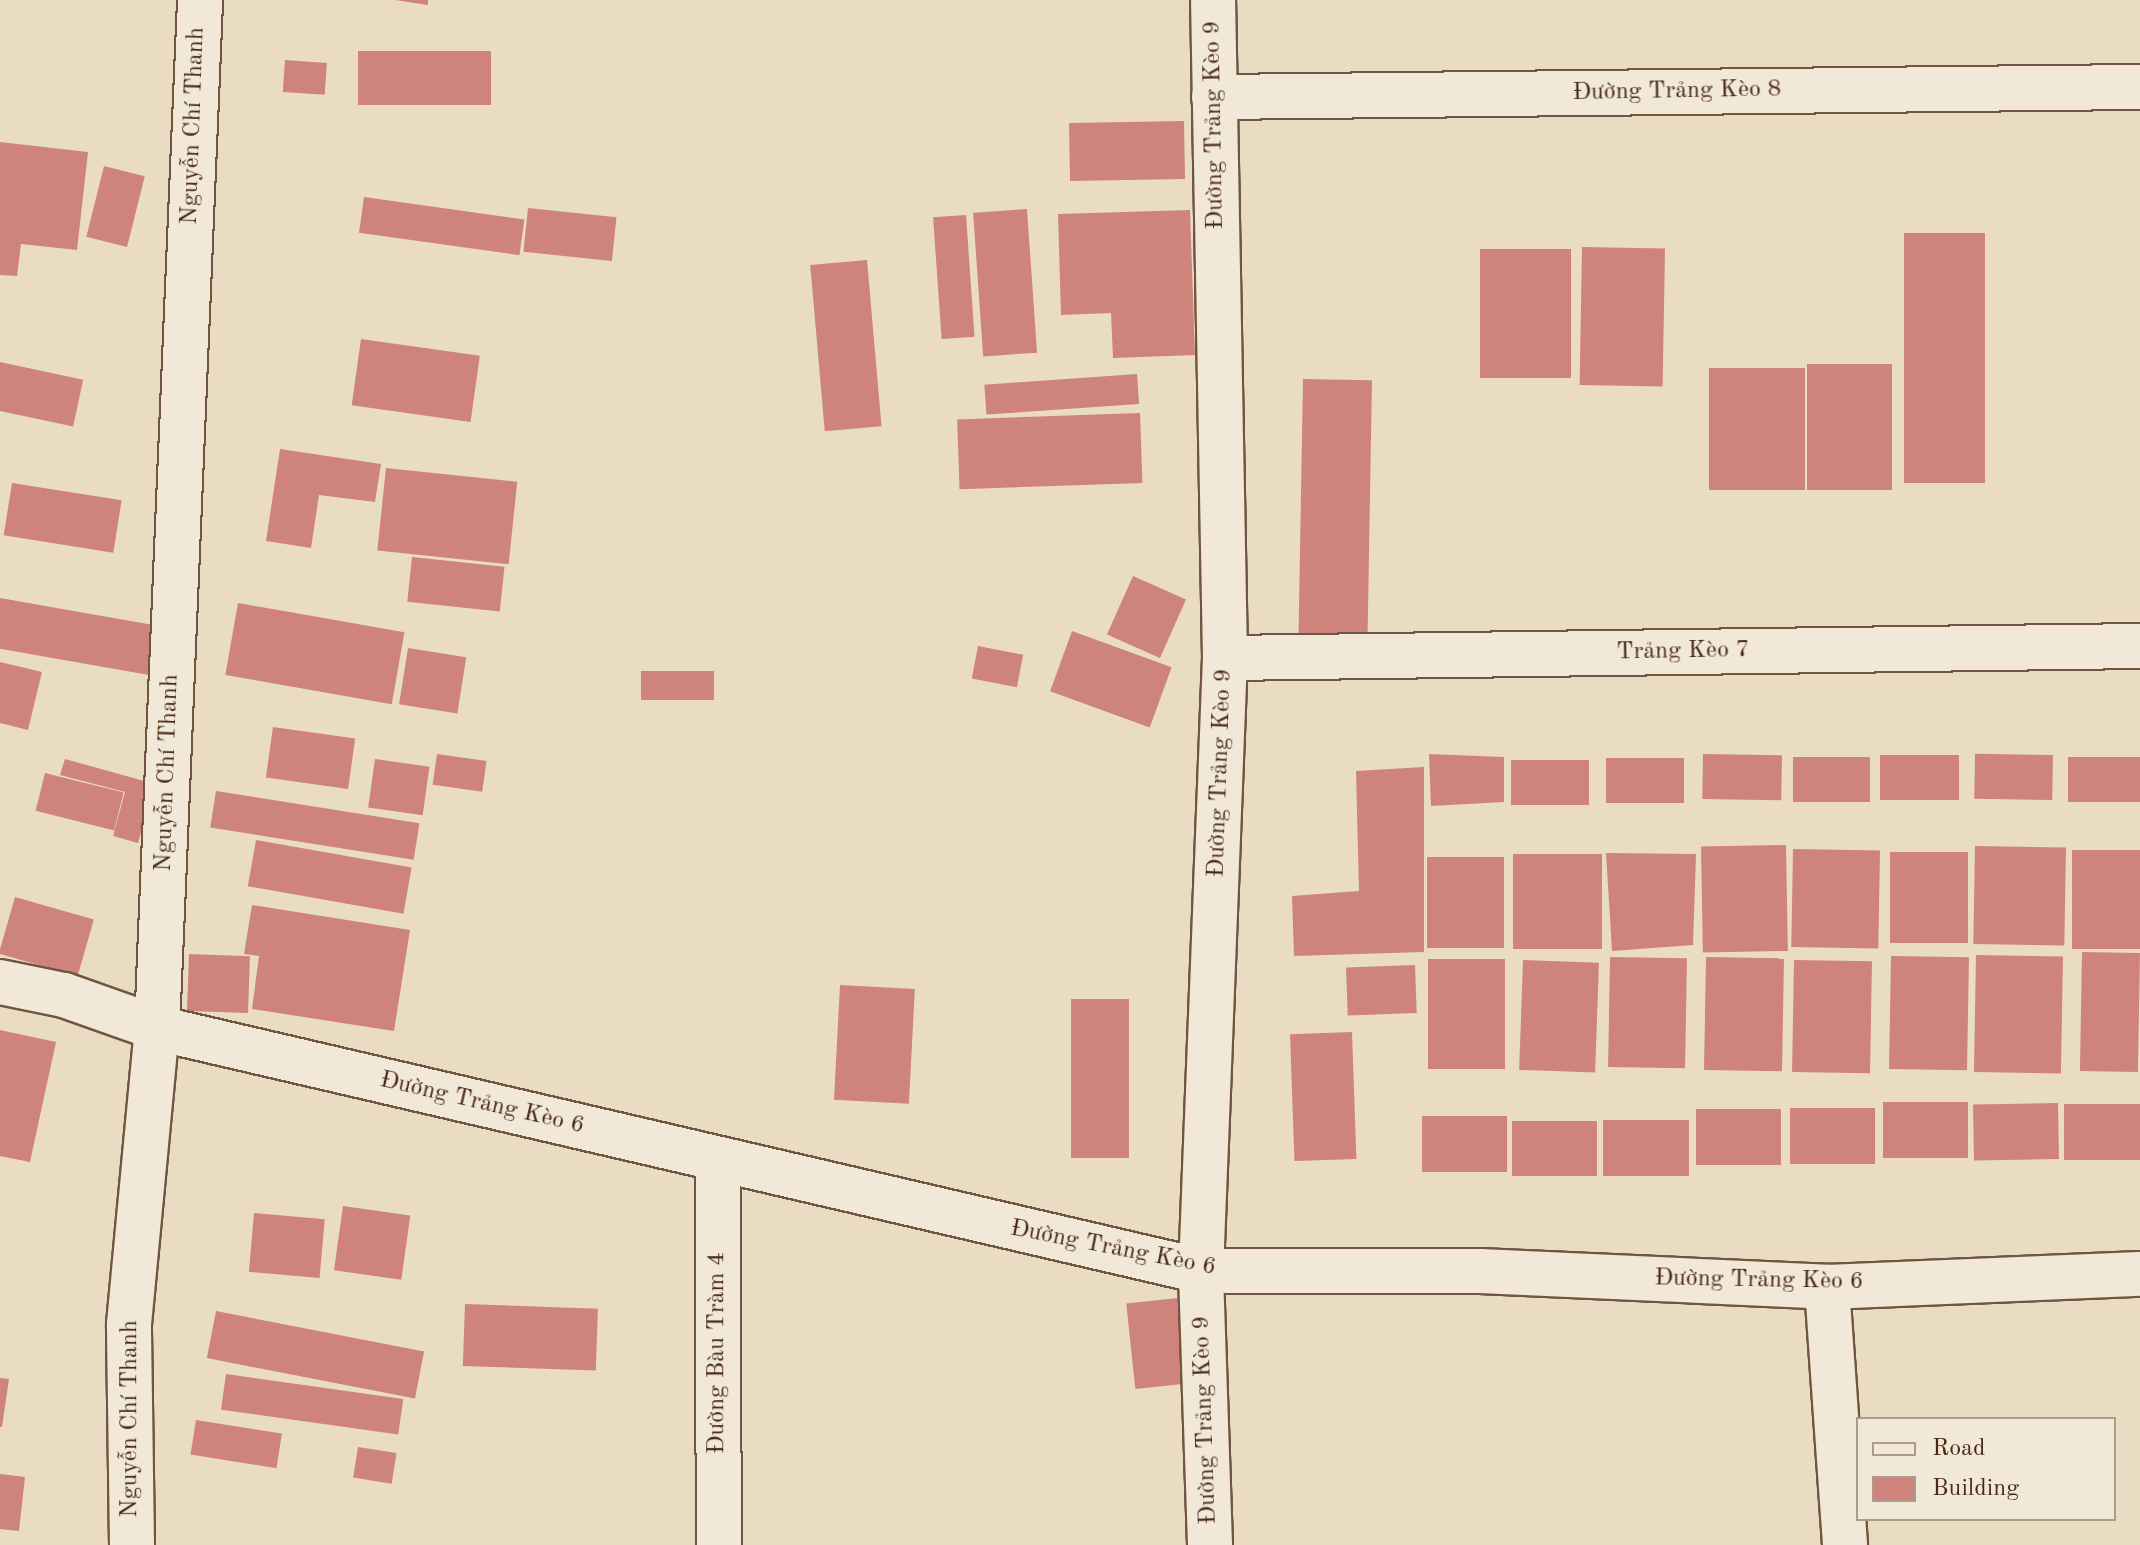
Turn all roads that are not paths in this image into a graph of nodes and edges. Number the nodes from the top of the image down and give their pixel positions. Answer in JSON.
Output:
{"nodes":[{"id":1,"x":200,"y":0,"type":"edge"},
{"id":2,"x":1213,"y":0,"type":"edge"},
{"id":3,"x":2140,"y":87,"type":"edge"},
{"id":4,"x":1214,"y":97,"type":"junction"},
{"id":5,"x":2140,"y":646,"type":"edge"},
{"id":6,"x":1225,"y":658,"type":"junction"},
{"id":7,"x":0,"y":982,"type":"edge"},
{"id":8,"x":157,"y":1028,"type":"junction"},
{"id":9,"x":718,"y":1160,"type":"junction"},
{"id":10,"x":1201,"y":1271,"type":"junction"},
{"id":11,"x":2140,"y":1274,"type":"edge"},
{"id":12,"x":1827,"y":1287,"type":"junction"},
{"id":13,"x":132,"y":1545,"type":"edge"},
{"id":14,"x":719,"y":1545,"type":"edge"},
{"id":15,"x":1210,"y":1545,"type":"edge"},
{"id":16,"x":1845,"y":1545,"type":"edge"}],
"edges":[{"from":1,"to":8,"type":"street","name":"Nguyễn Chí Thanh"},
{"from":2,"to":4,"type":"street","name":"Đường Trảng Kèo 9"},
{"from":3,"to":4,"type":"street","name":"Đường Trảng Kèo 8"},
{"from":4,"to":6,"type":"street","name":"Đường Trảng Kèo 9"},
{"from":5,"to":6,"type":"street","name":"Trảng Kèo 7"},
{"from":6,"to":10,"type":"street","name":"Đường Trảng Kèo 9"},
{"from":7,"to":8,"type":"street","name":"Đường Trảng Kèo 6"},
{"from":8,"to":9,"type":"street","name":"Đường Trảng Kèo 6"},
{"from":8,"to":13,"type":"street","name":"Nguyễn Chí Thanh"},
{"from":9,"to":10,"type":"street","name":"Đường Trảng Kèo 6"},
{"from":9,"to":14,"type":"street","name":"Đường Bàu Tràm 4"},
{"from":10,"to":12,"type":"street","name":"Đường Trảng Kèo 6"},
{"from":10,"to":15,"type":"street","name":"Đường Trảng Kèo 9"},
{"from":11,"to":12,"type":"street","name":"Đường Trảng Kèo 6"},
{"from":12,"to":16,"type":"street"}]}
